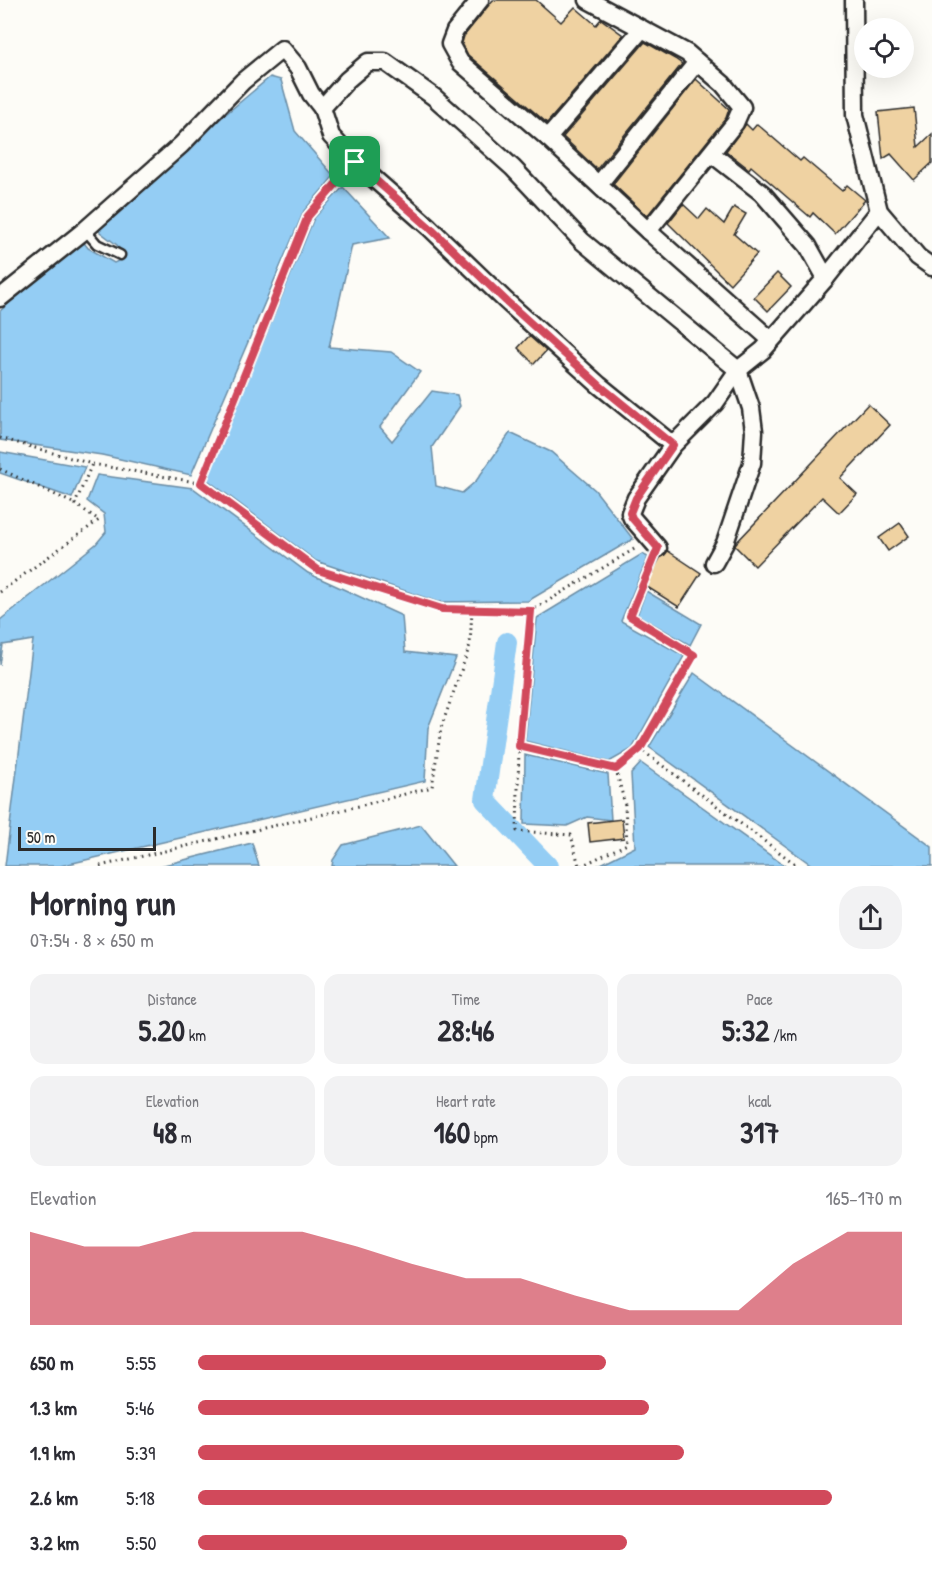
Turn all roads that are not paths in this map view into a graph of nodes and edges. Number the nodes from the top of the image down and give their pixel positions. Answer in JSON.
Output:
{"nodes":[{"id":1,"x":480,"y":0,"type":"edge"},
{"id":2,"x":588,"y":0,"type":"edge"},
{"id":3,"x":854,"y":0,"type":"edge"},
{"id":4,"x":642,"y":29,"type":"junction"},
{"id":5,"x":697,"y":62,"type":"junction"},
{"id":6,"x":322,"y":108,"type":"junction"},
{"id":7,"x":548,"y":138,"type":"junction"},
{"id":8,"x":712,"y":154,"type":"junction"},
{"id":9,"x":599,"y":184,"type":"junction"},
{"id":10,"x":879,"y":211,"type":"junction"},
{"id":11,"x":85,"y":230,"type":"junction"},
{"id":12,"x":648,"y":231,"type":"junction"},
{"id":13,"x":120,"y":255,"type":"dead end"},
{"id":14,"x":932,"y":267,"type":"edge"},
{"id":15,"x":826,"y":278,"type":"junction"},
{"id":16,"x":0,"y":298,"type":"edge"},
{"id":17,"x":771,"y":340,"type":"junction"},
{"id":18,"x":738,"y":370,"type":"junction"},
{"id":19,"x":673,"y":445,"type":"junction"},
{"id":20,"x":653,"y":543,"type":"road end"},
{"id":21,"x":714,"y":563,"type":"dead end"}],
"edges":[{"from":1,"to":7,"type":"street"},
{"from":2,"to":4,"type":"street"},
{"from":3,"to":10,"type":"street"},
{"from":4,"to":5,"type":"street"},
{"from":4,"to":7,"type":"street"},
{"from":5,"to":8,"type":"street"},
{"from":5,"to":9,"type":"street"},
{"from":6,"to":11,"type":"street"},
{"from":6,"to":18,"type":"street"},
{"from":6,"to":19,"type":"street"},
{"from":7,"to":9,"type":"street"},
{"from":8,"to":12,"type":"street"},
{"from":8,"to":15,"type":"street"},
{"from":9,"to":12,"type":"street"},
{"from":10,"to":14,"type":"street"},
{"from":10,"to":15,"type":"street"},
{"from":11,"to":13,"type":"lane"},
{"from":11,"to":16,"type":"street"},
{"from":12,"to":17,"type":"street"},
{"from":15,"to":17,"type":"street"},
{"from":17,"to":18,"type":"street"},
{"from":18,"to":19,"type":"street"},
{"from":18,"to":21,"type":"street"},
{"from":19,"to":20,"type":"street"}]}
